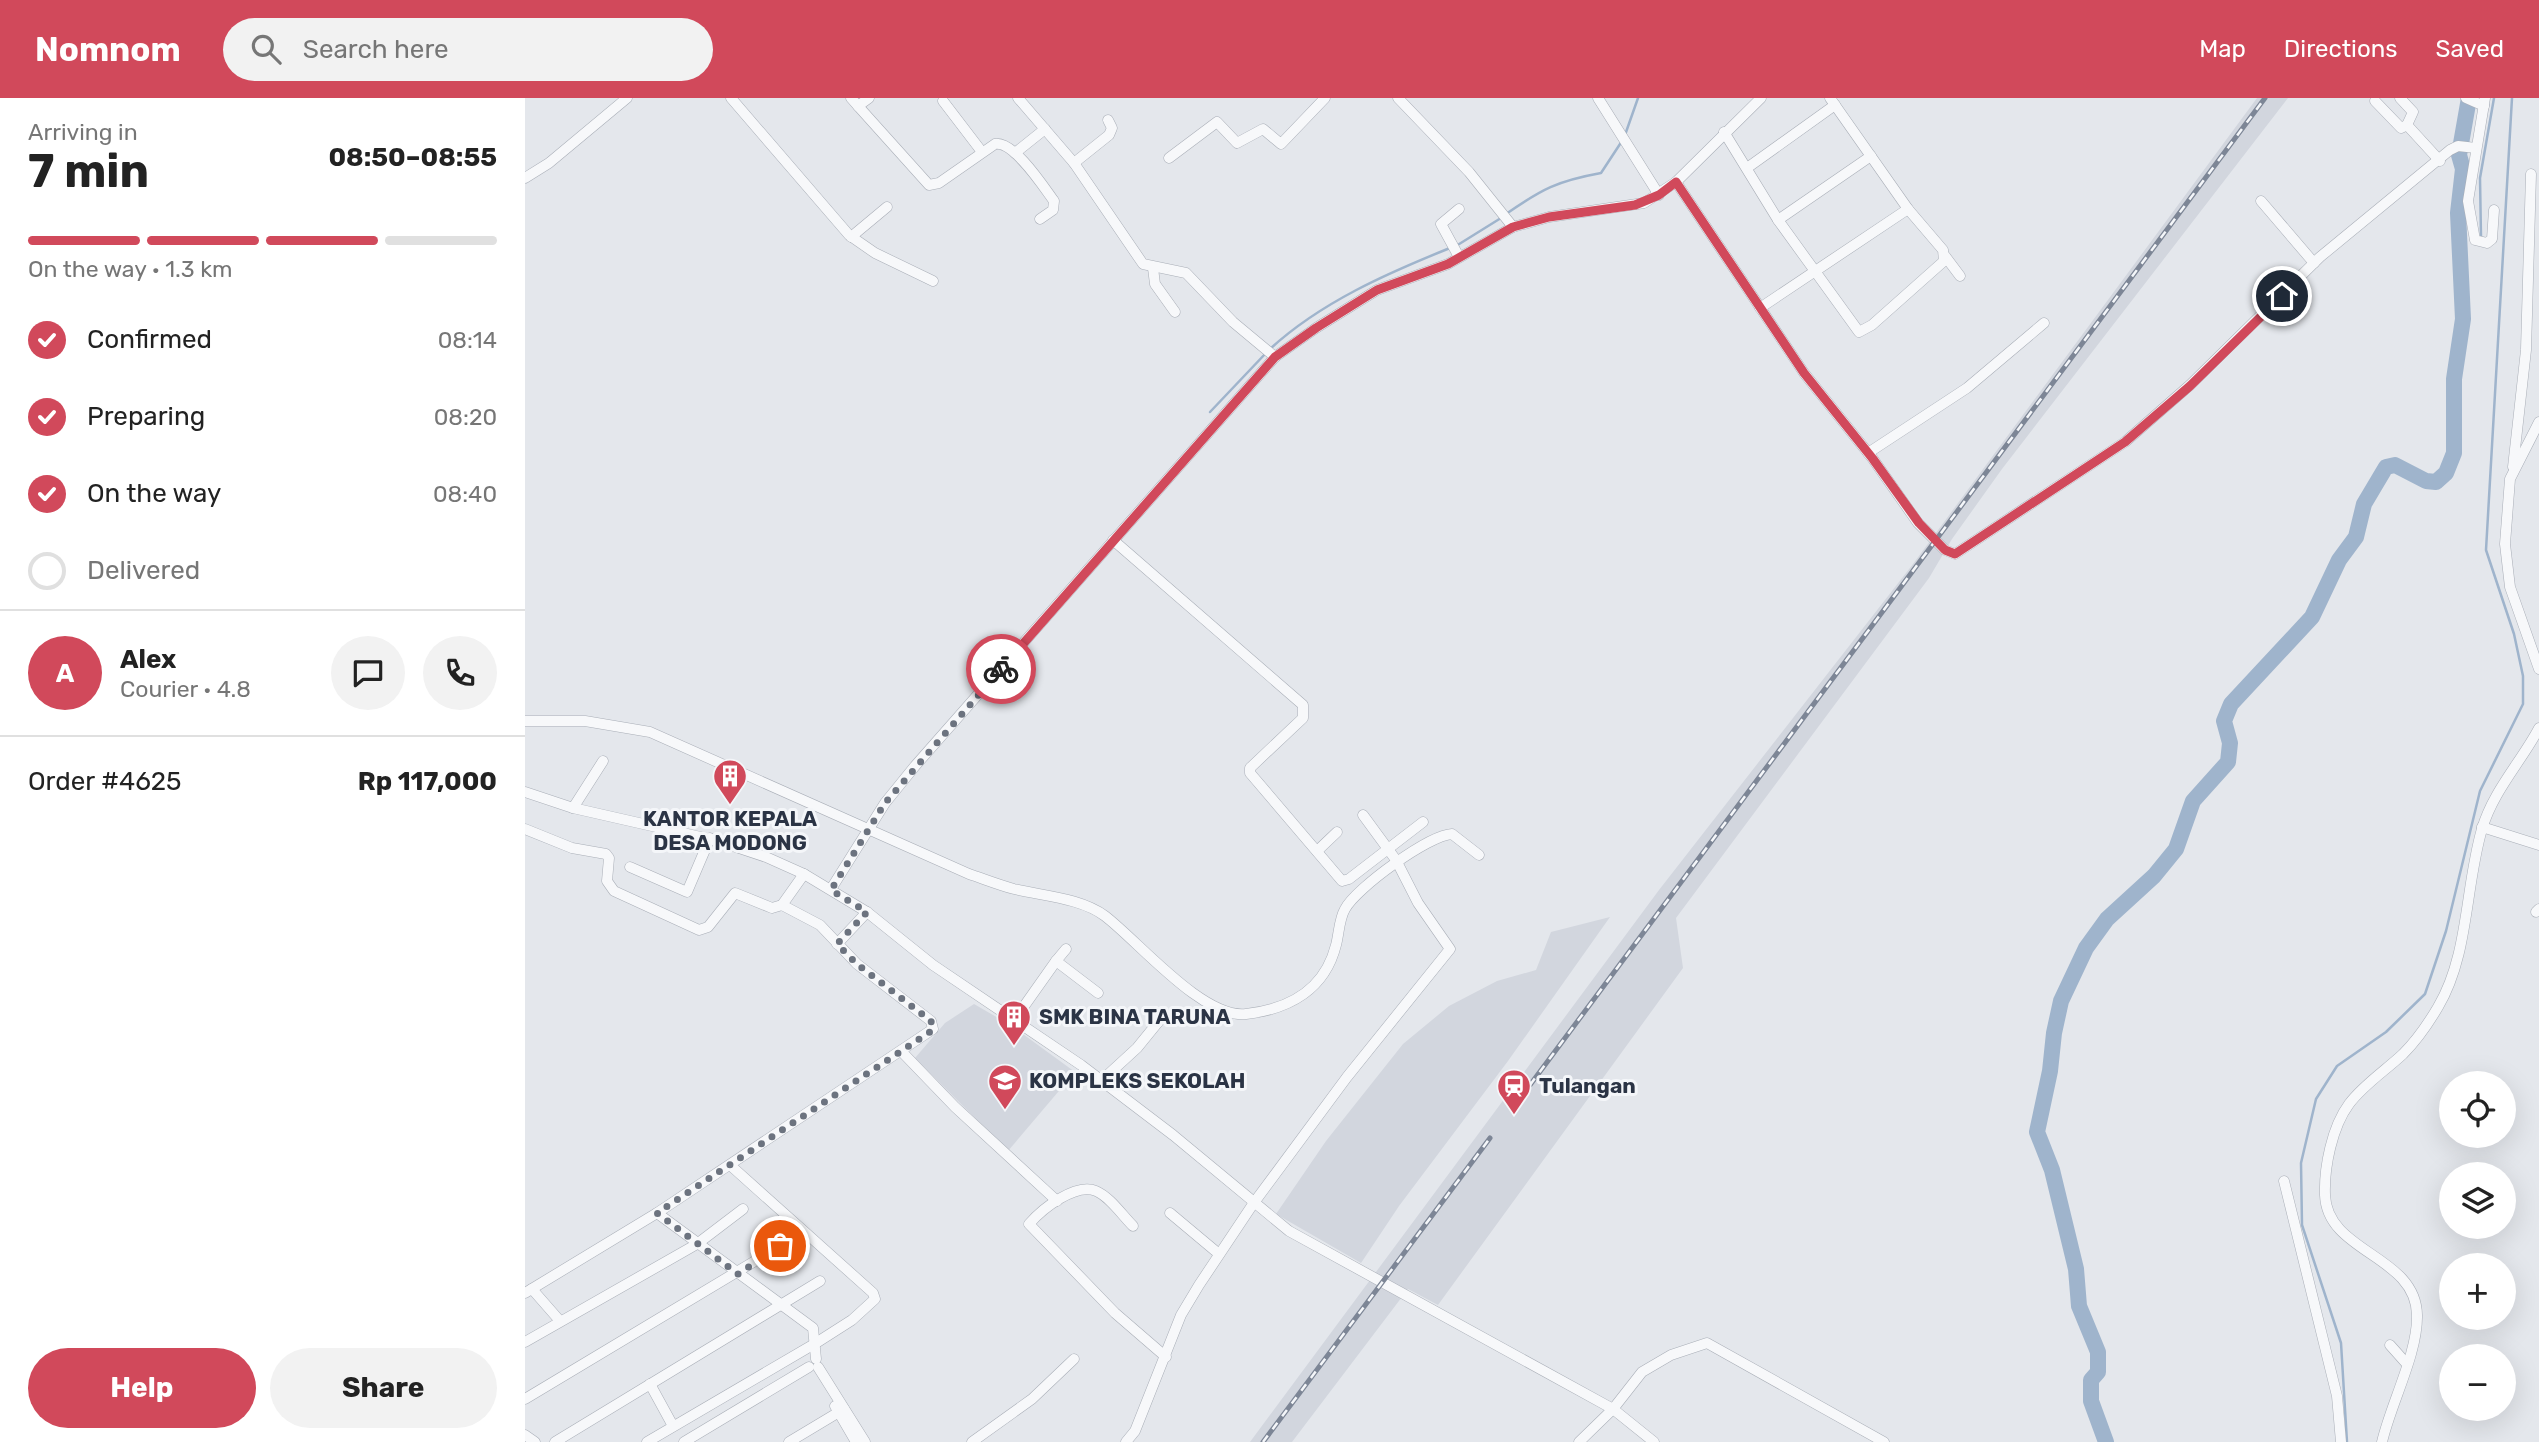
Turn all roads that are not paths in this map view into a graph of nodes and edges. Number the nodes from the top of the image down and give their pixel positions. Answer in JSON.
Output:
{"nodes":[{"id":1,"x":627,"y":98,"type":"edge"},
{"id":2,"x":731,"y":98,"type":"edge"},
{"id":3,"x":869,"y":98,"type":"edge"},
{"id":4,"x":1018,"y":98,"type":"edge"},
{"id":5,"x":1325,"y":98,"type":"edge"},
{"id":6,"x":1398,"y":98,"type":"edge"},
{"id":7,"x":1598,"y":98,"type":"edge"},
{"id":8,"x":1761,"y":98,"type":"edge"},
{"id":9,"x":2400,"y":98,"type":"edge"},
{"id":10,"x":943,"y":101,"type":"dead end"},
{"id":11,"x":2375,"y":101,"type":"dead end"},
{"id":12,"x":2476,"y":101,"type":"edge"},
{"id":13,"x":855,"y":102,"type":"edge"},
{"id":14,"x":1833,"y":102,"type":"edge"},
{"id":15,"x":1108,"y":120,"type":"dead end"},
{"id":16,"x":2407,"y":125,"type":"junction"},
{"id":17,"x":1045,"y":129,"type":"junction"},
{"id":18,"x":1724,"y":132,"type":"junction"},
{"id":19,"x":2474,"y":147,"type":"junction"},
{"id":20,"x":982,"y":152,"type":"junction"},
{"id":21,"x":1015,"y":153,"type":"junction"},
{"id":22,"x":1871,"y":156,"type":"junction"},
{"id":23,"x":1169,"y":158,"type":"dead end"},
{"id":24,"x":2440,"y":161,"type":"junction"},
{"id":25,"x":1074,"y":163,"type":"junction"},
{"id":26,"x":1747,"y":168,"type":"junction"},
{"id":27,"x":2531,"y":174,"type":"dead end"},
{"id":28,"x":525,"y":178,"type":"edge"},
{"id":29,"x":1676,"y":182,"type":"junction"},
{"id":30,"x":1659,"y":195,"type":"junction"},
{"id":31,"x":2261,"y":201,"type":"dead end"},
{"id":32,"x":887,"y":206,"type":"dead end"},
{"id":33,"x":1459,"y":209,"type":"dead end"},
{"id":34,"x":1908,"y":209,"type":"junction"},
{"id":35,"x":2494,"y":210,"type":"dead end"},
{"id":36,"x":1040,"y":219,"type":"dead end"},
{"id":37,"x":1778,"y":220,"type":"junction"},
{"id":38,"x":1513,"y":227,"type":"junction"},
{"id":39,"x":851,"y":237,"type":"junction"},
{"id":40,"x":1455,"y":251,"type":"junction"},
{"id":41,"x":1945,"y":256,"type":"junction"},
{"id":42,"x":2534,"y":258,"type":"edge"},
{"id":43,"x":2314,"y":264,"type":"junction"},
{"id":44,"x":1153,"y":268,"type":"junction"},
{"id":45,"x":1815,"y":272,"type":"junction"},
{"id":46,"x":1960,"y":276,"type":"dead end"},
{"id":47,"x":933,"y":281,"type":"dead end"},
{"id":48,"x":1760,"y":308,"type":"junction"},
{"id":49,"x":1175,"y":312,"type":"dead end"},
{"id":50,"x":2044,"y":323,"type":"dead end"},
{"id":51,"x":1269,"y":353,"type":"junction"},
{"id":52,"x":2539,"y":422,"type":"edge"},
{"id":53,"x":1868,"y":453,"type":"junction"},
{"id":54,"x":2513,"y":467,"type":"junction"},
{"id":55,"x":1113,"y":540,"type":"junction"},
{"id":56,"x":2539,"y":668,"type":"edge"},
{"id":57,"x":525,"y":721,"type":"edge"},
{"id":58,"x":2539,"y":728,"type":"edge"},
{"id":59,"x":603,"y":761,"type":"dead end"},
{"id":60,"x":525,"y":793,"type":"edge"},
{"id":61,"x":573,"y":807,"type":"junction"},
{"id":62,"x":1363,"y":815,"type":"dead end"},
{"id":63,"x":1423,"y":822,"type":"dead end"},
{"id":64,"x":872,"y":826,"type":"junction"},
{"id":65,"x":2482,"y":827,"type":"junction"},
{"id":66,"x":525,"y":829,"type":"edge"},
{"id":67,"x":1337,"y":832,"type":"dead end"},
{"id":68,"x":710,"y":838,"type":"junction"},
{"id":69,"x":2539,"y":845,"type":"edge"},
{"id":70,"x":1317,"y":851,"type":"junction"},
{"id":71,"x":1479,"y":855,"type":"dead end"},
{"id":72,"x":1393,"y":856,"type":"junction"},
{"id":73,"x":630,"y":867,"type":"dead end"},
{"id":74,"x":804,"y":874,"type":"junction"},
{"id":75,"x":831,"y":890,"type":"junction"},
{"id":76,"x":782,"y":905,"type":"junction"},
{"id":77,"x":867,"y":912,"type":"junction"},
{"id":78,"x":837,"y":944,"type":"junction"},
{"id":79,"x":1066,"y":949,"type":"dead end"},
{"id":80,"x":1056,"y":961,"type":"junction"},
{"id":81,"x":1098,"y":993,"type":"dead end"},
{"id":82,"x":1163,"y":1016,"type":"dead end"},
{"id":83,"x":1015,"y":1019,"type":"junction"},
{"id":84,"x":902,"y":1052,"type":"junction"},
{"id":85,"x":1101,"y":1081,"type":"junction"},
{"id":86,"x":730,"y":1165,"type":"junction"},
{"id":87,"x":2284,"y":1181,"type":"dead end"},
{"id":88,"x":1057,"y":1201,"type":"junction"},
{"id":89,"x":1253,"y":1204,"type":"junction"},
{"id":90,"x":743,"y":1209,"type":"dead end"},
{"id":91,"x":657,"y":1213,"type":"junction"},
{"id":92,"x":1170,"y":1213,"type":"dead end"},
{"id":93,"x":1133,"y":1226,"type":"dead end"},
{"id":94,"x":697,"y":1244,"type":"junction"},
{"id":95,"x":780,"y":1246,"type":"dead end"},
{"id":96,"x":1219,"y":1254,"type":"junction"},
{"id":97,"x":738,"y":1274,"type":"junction"},
{"id":98,"x":820,"y":1281,"type":"dead end"},
{"id":99,"x":529,"y":1291,"type":"edge"},
{"id":100,"x":779,"y":1306,"type":"junction"},
{"id":101,"x":560,"y":1321,"type":"junction"},
{"id":102,"x":525,"y":1342,"type":"edge"},
{"id":103,"x":816,"y":1343,"type":"junction"},
{"id":104,"x":2390,"y":1345,"type":"dead end"},
{"id":105,"x":1166,"y":1357,"type":"junction"},
{"id":106,"x":1074,"y":1359,"type":"dead end"},
{"id":107,"x":2406,"y":1363,"type":"junction"},
{"id":108,"x":814,"y":1365,"type":"junction"},
{"id":109,"x":650,"y":1384,"type":"junction"},
{"id":110,"x":525,"y":1399,"type":"edge"},
{"id":111,"x":1613,"y":1409,"type":"junction"},
{"id":112,"x":842,"y":1411,"type":"junction"},
{"id":113,"x":673,"y":1426,"type":"junction"},
{"id":114,"x":525,"y":1435,"type":"edge"},
{"id":115,"x":535,"y":1442,"type":"edge"},
{"id":116,"x":555,"y":1442,"type":"edge"},
{"id":117,"x":647,"y":1442,"type":"edge"},
{"id":118,"x":684,"y":1442,"type":"edge"},
{"id":119,"x":789,"y":1442,"type":"edge"},
{"id":120,"x":856,"y":1442,"type":"edge"},
{"id":121,"x":864,"y":1442,"type":"edge"},
{"id":122,"x":972,"y":1442,"type":"edge"},
{"id":123,"x":1126,"y":1442,"type":"edge"},
{"id":124,"x":1579,"y":1442,"type":"edge"},
{"id":125,"x":1654,"y":1442,"type":"edge"},
{"id":126,"x":1884,"y":1442,"type":"edge"},
{"id":127,"x":2341,"y":1442,"type":"edge"},
{"id":128,"x":2382,"y":1442,"type":"edge"}],
"edges":[{"from":1,"to":28,"type":"street"},
{"from":2,"to":39,"type":"street"},
{"from":3,"to":13,"type":"street"},
{"from":4,"to":17,"type":"street"},
{"from":5,"to":23,"type":"street"},
{"from":6,"to":38,"type":"street"},
{"from":7,"to":30,"type":"street"},
{"from":8,"to":18,"type":"street"},
{"from":9,"to":16,"type":"street"},
{"from":10,"to":20,"type":"street"},
{"from":11,"to":16,"type":"street"},
{"from":12,"to":19,"type":"street"},
{"from":13,"to":20,"type":"street"},
{"from":14,"to":22,"type":"street"},
{"from":14,"to":26,"type":"street"},
{"from":15,"to":25,"type":"street"},
{"from":16,"to":24,"type":"street"},
{"from":17,"to":21,"type":"street"},
{"from":17,"to":25,"type":"street"},
{"from":18,"to":26,"type":"street"},
{"from":18,"to":29,"type":"street"},
{"from":19,"to":24,"type":"street"},
{"from":19,"to":35,"type":"street"},
{"from":20,"to":21,"type":"street"},
{"from":21,"to":36,"type":"street"},
{"from":22,"to":34,"type":"street"},
{"from":22,"to":37,"type":"street"},
{"from":24,"to":43,"type":"street"},
{"from":25,"to":44,"type":"street"},
{"from":26,"to":37,"type":"street"},
{"from":27,"to":42,"type":"street"},
{"from":29,"to":30,"type":"street"},
{"from":29,"to":48,"type":"street"},
{"from":30,"to":38,"type":"street"},
{"from":31,"to":43,"type":"street"},
{"from":32,"to":39,"type":"street"},
{"from":33,"to":40,"type":"street"},
{"from":34,"to":41,"type":"street"},
{"from":34,"to":45,"type":"street"},
{"from":37,"to":45,"type":"street"},
{"from":38,"to":40,"type":"street"},
{"from":39,"to":47,"type":"street"},
{"from":40,"to":51,"type":"street"},
{"from":41,"to":45,"type":"street"},
{"from":41,"to":46,"type":"street"},
{"from":42,"to":54,"type":"street"},
{"from":43,"to":53,"type":"street"},
{"from":44,"to":49,"type":"street"},
{"from":44,"to":51,"type":"street"},
{"from":45,"to":48,"type":"street"},
{"from":48,"to":53,"type":"street"},
{"from":50,"to":53,"type":"street"},
{"from":51,"to":55,"type":"street"},
{"from":52,"to":54,"type":"street"},
{"from":54,"to":56,"type":"street"},
{"from":55,"to":64,"type":"street"},
{"from":55,"to":70,"type":"street"},
{"from":57,"to":64,"type":"street"},
{"from":58,"to":65,"type":"street"},
{"from":59,"to":61,"type":"street"},
{"from":60,"to":61,"type":"street"},
{"from":61,"to":68,"type":"street"},
{"from":62,"to":72,"type":"street"},
{"from":63,"to":72,"type":"street"},
{"from":64,"to":72,"type":"street"},
{"from":64,"to":75,"type":"street"},
{"from":65,"to":69,"type":"street"},
{"from":65,"to":107,"type":"street"},
{"from":66,"to":76,"type":"street"},
{"from":67,"to":70,"type":"street"},
{"from":68,"to":73,"type":"street"},
{"from":68,"to":74,"type":"street"},
{"from":70,"to":72,"type":"street"},
{"from":71,"to":72,"type":"street"},
{"from":72,"to":89,"type":"street"},
{"from":74,"to":75,"type":"street"},
{"from":74,"to":76,"type":"street"},
{"from":75,"to":77,"type":"street"},
{"from":76,"to":78,"type":"street"},
{"from":77,"to":78,"type":"street"},
{"from":77,"to":83,"type":"street"},
{"from":78,"to":84,"type":"street"},
{"from":79,"to":80,"type":"street"},
{"from":80,"to":81,"type":"street"},
{"from":80,"to":83,"type":"street"},
{"from":82,"to":85,"type":"street"},
{"from":83,"to":85,"type":"street"},
{"from":84,"to":86,"type":"street"},
{"from":84,"to":88,"type":"street"},
{"from":85,"to":89,"type":"street"},
{"from":86,"to":91,"type":"street"},
{"from":86,"to":103,"type":"street"},
{"from":87,"to":127,"type":"street"},
{"from":88,"to":93,"type":"street"},
{"from":88,"to":105,"type":"street"},
{"from":89,"to":96,"type":"street"},
{"from":89,"to":111,"type":"street"},
{"from":90,"to":94,"type":"street"},
{"from":91,"to":94,"type":"street"},
{"from":91,"to":99,"type":"street"},
{"from":92,"to":96,"type":"street"},
{"from":94,"to":97,"type":"street"},
{"from":94,"to":101,"type":"street"},
{"from":95,"to":97,"type":"street"},
{"from":96,"to":105,"type":"street"},
{"from":97,"to":100,"type":"street"},
{"from":97,"to":110,"type":"street"},
{"from":98,"to":100,"type":"street"},
{"from":99,"to":101,"type":"street"},
{"from":100,"to":103,"type":"street"},
{"from":100,"to":109,"type":"street"},
{"from":101,"to":102,"type":"street"},
{"from":103,"to":108,"type":"street"},
{"from":103,"to":113,"type":"street"},
{"from":104,"to":107,"type":"street"},
{"from":105,"to":123,"type":"street"},
{"from":106,"to":122,"type":"street"},
{"from":107,"to":128,"type":"street"},
{"from":108,"to":112,"type":"street"},
{"from":108,"to":118,"type":"street"},
{"from":109,"to":113,"type":"street"},
{"from":109,"to":116,"type":"street"},
{"from":111,"to":124,"type":"street"},
{"from":111,"to":125,"type":"street"},
{"from":111,"to":126,"type":"street"},
{"from":112,"to":119,"type":"street"},
{"from":112,"to":120,"type":"street"},
{"from":112,"to":121,"type":"street"},
{"from":113,"to":117,"type":"street"},
{"from":114,"to":115,"type":"street"}]}
